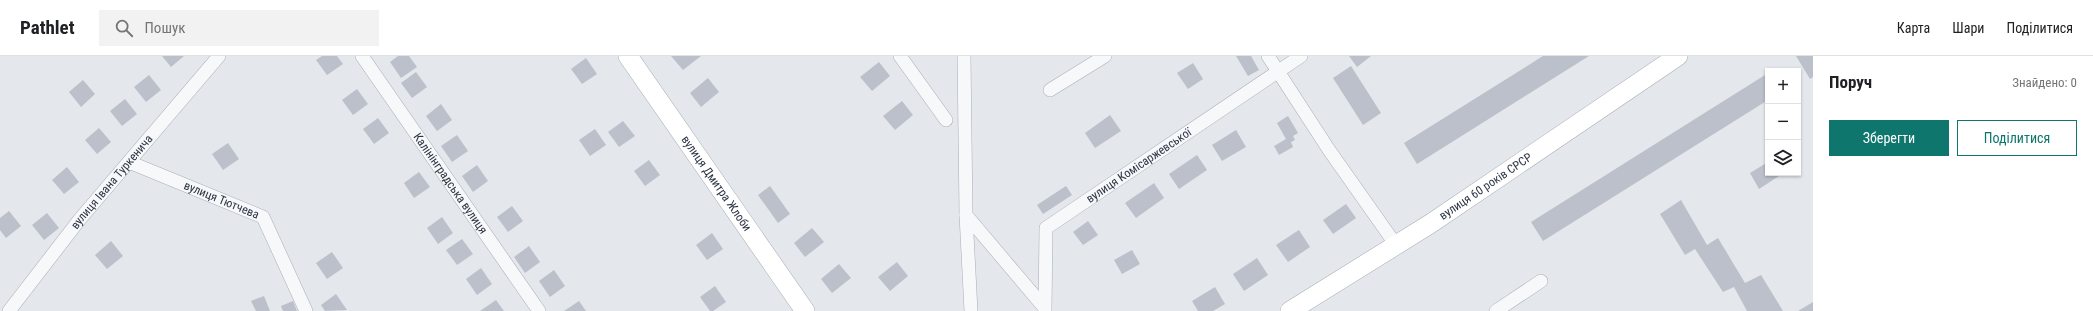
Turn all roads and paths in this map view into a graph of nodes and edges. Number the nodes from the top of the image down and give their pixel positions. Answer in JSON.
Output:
{"nodes":[{"id":1,"x":219,"y":56,"type":"edge"},
{"id":2,"x":362,"y":56,"type":"edge"},
{"id":3,"x":628,"y":56,"type":"edge"},
{"id":4,"x":900,"y":56,"type":"edge"},
{"id":5,"x":964,"y":56,"type":"edge"},
{"id":6,"x":1105,"y":56,"type":"edge"},
{"id":7,"x":1268,"y":56,"type":"edge"},
{"id":8,"x":1301,"y":56,"type":"edge"},
{"id":9,"x":1678,"y":56,"type":"edge"},
{"id":10,"x":1278,"y":71,"type":"junction"},
{"id":11,"x":1050,"y":90,"type":"dead end"},
{"id":12,"x":946,"y":120,"type":"dead end"},
{"id":13,"x":128,"y":162,"type":"junction"},
{"id":14,"x":966,"y":215,"type":"junction"},
{"id":15,"x":1396,"y":244,"type":"junction"},
{"id":16,"x":1541,"y":281,"type":"dead end"},
{"id":17,"x":1044,"y":308,"type":"edge"},
{"id":18,"x":9,"y":311,"type":"edge"},
{"id":19,"x":306,"y":311,"type":"edge"},
{"id":20,"x":539,"y":311,"type":"edge"},
{"id":21,"x":805,"y":311,"type":"edge"},
{"id":22,"x":971,"y":311,"type":"edge"},
{"id":23,"x":1290,"y":311,"type":"edge"},
{"id":24,"x":1496,"y":311,"type":"edge"}],
"edges":[{"from":1,"to":13,"type":"street","name":"вулиця Івана Туркенича"},
{"from":2,"to":20,"type":"street","name":"Калінінградська вулиця"},
{"from":3,"to":21,"type":"street","name":"вулиця Дмитра Жлоби"},
{"from":4,"to":12,"type":"street"},
{"from":5,"to":14,"type":"street"},
{"from":6,"to":11,"type":"street"},
{"from":7,"to":10,"type":"street"},
{"from":8,"to":10,"type":"street","name":"вулиця Комісаржевської"},
{"from":9,"to":15,"type":"street","name":"вулиця 60 років СРСР"},
{"from":10,"to":15,"type":"street"},
{"from":10,"to":17,"type":"street","name":"вулиця Комісаржевської"},
{"from":13,"to":18,"type":"street","name":"вулиця Івана Туркенича"},
{"from":13,"to":19,"type":"street","name":"вулиця Тютчева"},
{"from":14,"to":17,"type":"street"},
{"from":14,"to":22,"type":"street"},
{"from":15,"to":23,"type":"street","name":"вулиця 60 років СРСР"},
{"from":16,"to":24,"type":"street"}]}
